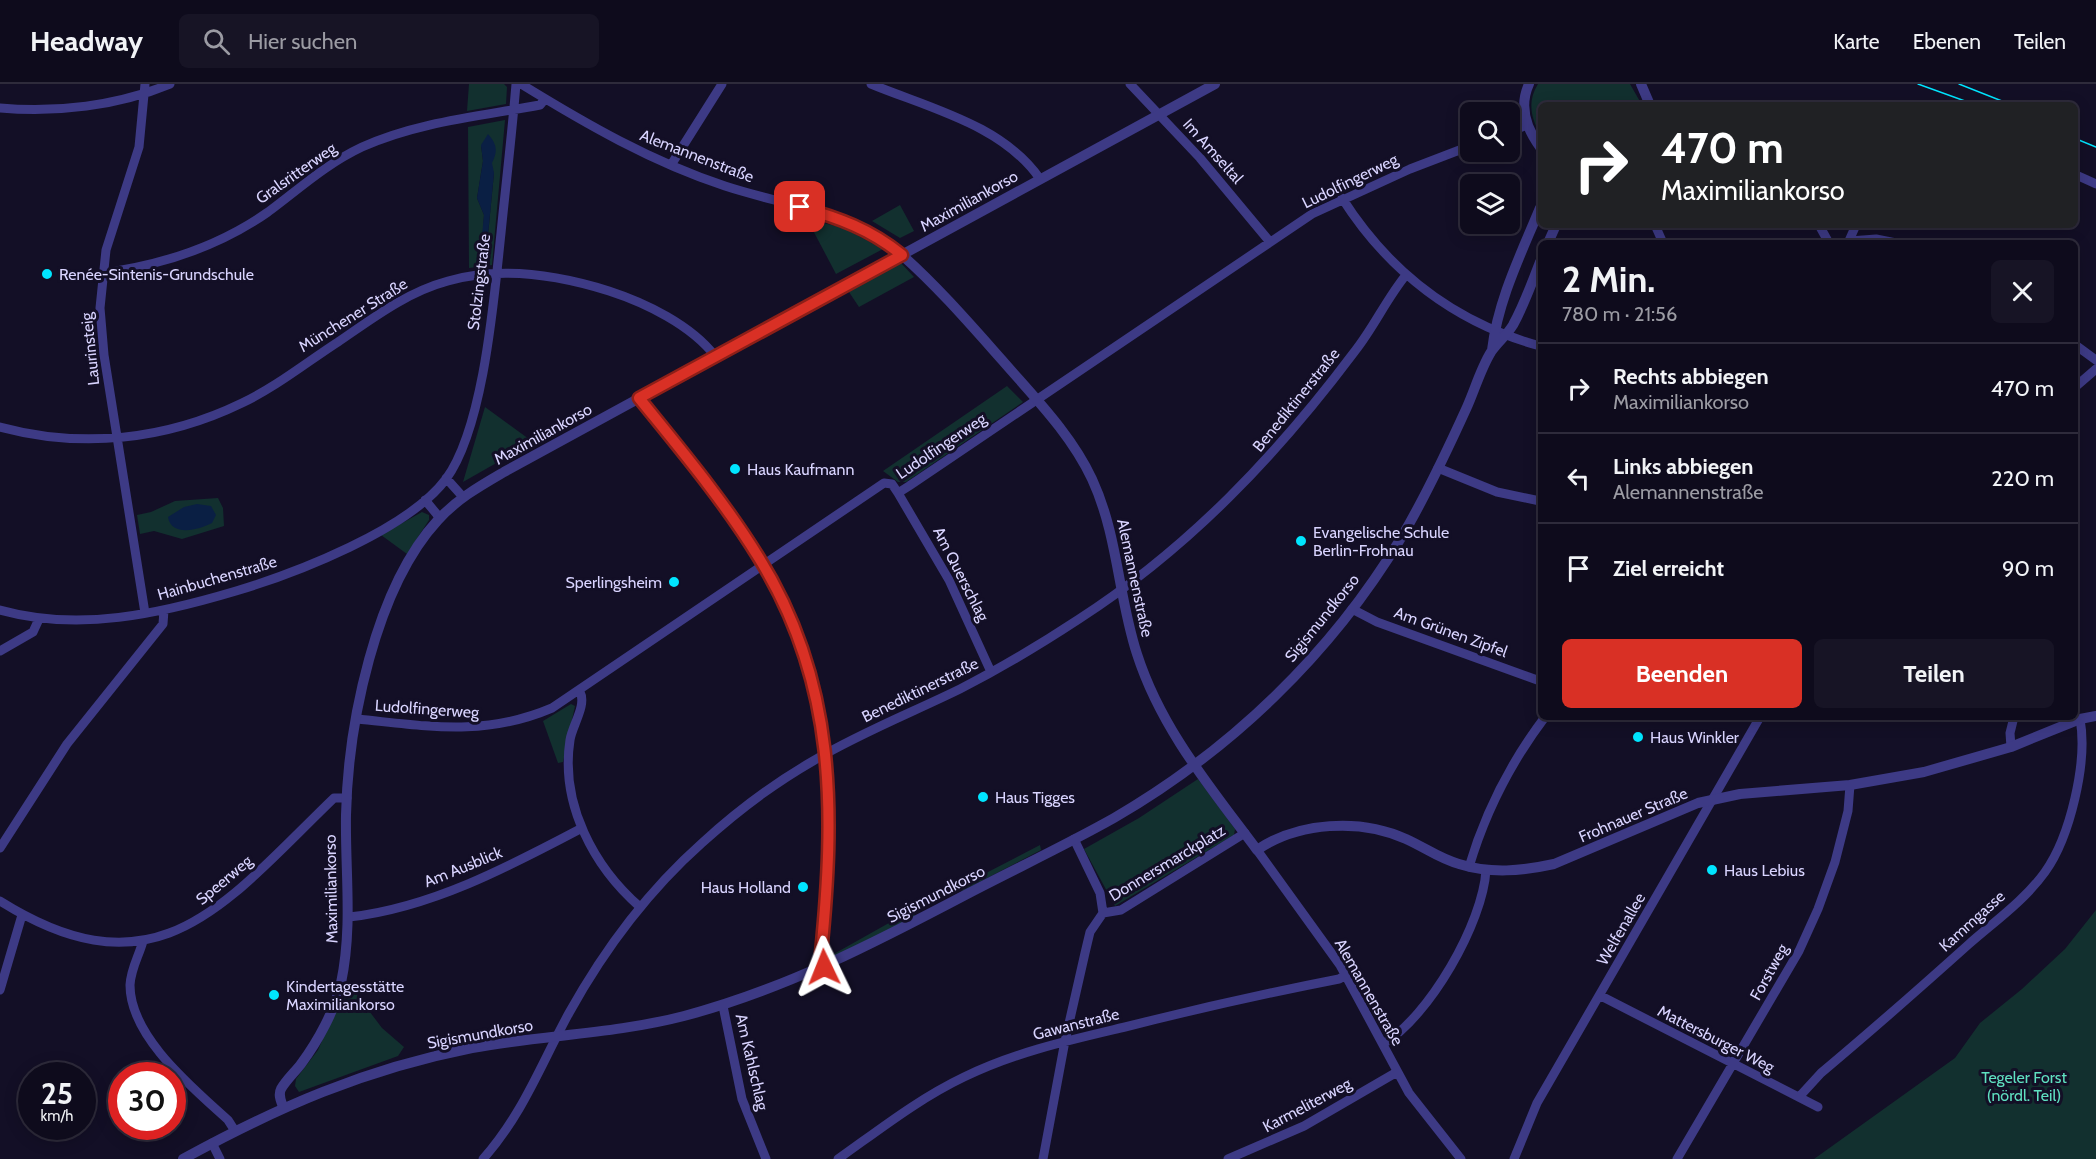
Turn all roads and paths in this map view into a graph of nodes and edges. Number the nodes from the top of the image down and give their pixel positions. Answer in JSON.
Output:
{"nodes":[{"id":1,"x":170,"y":84,"type":"edge"},
{"id":2,"x":518,"y":84,"type":"edge"},
{"id":3,"x":722,"y":84,"type":"edge"},
{"id":4,"x":871,"y":84,"type":"edge"},
{"id":5,"x":1130,"y":84,"type":"edge"},
{"id":6,"x":1215,"y":84,"type":"edge"},
{"id":7,"x":1529,"y":84,"type":"edge"},
{"id":8,"x":1641,"y":84,"type":"edge"},
{"id":9,"x":145,"y":88,"type":"edge"},
{"id":10,"x":545,"y":99,"type":"junction"},
{"id":11,"x":1649,"y":102,"type":"edge"},
{"id":12,"x":0,"y":108,"type":"edge"},
{"id":13,"x":514,"y":111,"type":"junction"},
{"id":14,"x":1158,"y":114,"type":"junction"},
{"id":15,"x":1527,"y":125,"type":"junction"},
{"id":16,"x":1520,"y":128,"type":"edge"},
{"id":17,"x":1538,"y":144,"type":"edge"},
{"id":18,"x":1460,"y":150,"type":"edge"},
{"id":19,"x":671,"y":165,"type":"junction"},
{"id":20,"x":2078,"y":176,"type":"edge"},
{"id":21,"x":1040,"y":179,"type":"junction"},
{"id":22,"x":2096,"y":184,"type":"edge"},
{"id":23,"x":1342,"y":198,"type":"junction"},
{"id":24,"x":1538,"y":213,"type":"edge"},
{"id":25,"x":1270,"y":242,"type":"junction"},
{"id":26,"x":902,"y":255,"type":"junction"},
{"id":27,"x":1538,"y":267,"type":"edge"},
{"id":28,"x":102,"y":273,"type":"junction"},
{"id":29,"x":497,"y":274,"type":"junction"},
{"id":30,"x":1406,"y":274,"type":"junction"},
{"id":31,"x":1494,"y":331,"type":"junction"},
{"id":32,"x":1506,"y":335,"type":"junction"},
{"id":33,"x":1538,"y":345,"type":"edge"},
{"id":34,"x":2078,"y":347,"type":"edge"},
{"id":35,"x":1492,"y":350,"type":"junction"},
{"id":36,"x":715,"y":356,"type":"junction"},
{"id":37,"x":2096,"y":360,"type":"edge"},
{"id":38,"x":2096,"y":369,"type":"edge"},
{"id":39,"x":2078,"y":385,"type":"edge"},
{"id":40,"x":639,"y":398,"type":"junction"},
{"id":41,"x":1037,"y":400,"type":"junction"},
{"id":42,"x":0,"y":427,"type":"edge"},
{"id":43,"x":117,"y":438,"type":"junction"},
{"id":44,"x":1438,"y":468,"type":"junction"},
{"id":45,"x":446,"y":478,"type":"junction"},
{"id":46,"x":898,"y":493,"type":"junction"},
{"id":47,"x":463,"y":496,"type":"junction"},
{"id":48,"x":429,"y":497,"type":"junction"},
{"id":49,"x":1538,"y":501,"type":"edge"},
{"id":50,"x":440,"y":518,"type":"junction"},
{"id":51,"x":763,"y":565,"type":"junction"},
{"id":52,"x":1121,"y":590,"type":"junction"},
{"id":53,"x":1352,"y":609,"type":"junction"},
{"id":54,"x":0,"y":610,"type":"edge"},
{"id":55,"x":164,"y":610,"type":"junction"},
{"id":56,"x":145,"y":613,"type":"junction"},
{"id":57,"x":39,"y":619,"type":"junction"},
{"id":58,"x":0,"y":651,"type":"edge"},
{"id":59,"x":991,"y":672,"type":"junction"},
{"id":60,"x":1538,"y":680,"type":"edge"},
{"id":61,"x":580,"y":692,"type":"junction"},
{"id":62,"x":2096,"y":716,"type":"edge"},
{"id":63,"x":357,"y":719,"type":"junction"},
{"id":64,"x":2080,"y":719,"type":"joint"},
{"id":65,"x":1543,"y":720,"type":"edge"},
{"id":66,"x":1758,"y":720,"type":"edge"},
{"id":67,"x":2013,"y":720,"type":"edge"},
{"id":68,"x":2078,"y":720,"type":"edge"},
{"id":69,"x":2011,"y":747,"type":"junction"},
{"id":70,"x":826,"y":753,"type":"junction"},
{"id":71,"x":1194,"y":765,"type":"junction"},
{"id":72,"x":1850,"y":784,"type":"junction"},
{"id":73,"x":346,"y":798,"type":"junction"},
{"id":74,"x":1712,"y":800,"type":"junction"},
{"id":75,"x":582,"y":828,"type":"junction"},
{"id":76,"x":1245,"y":833,"type":"junction"},
{"id":77,"x":1074,"y":839,"type":"junction"},
{"id":78,"x":0,"y":848,"type":"edge"},
{"id":79,"x":1257,"y":850,"type":"junction"},
{"id":80,"x":1469,"y":867,"type":"junction"},
{"id":81,"x":1486,"y":870,"type":"junction"},
{"id":82,"x":0,"y":901,"type":"edge"},
{"id":83,"x":640,"y":907,"type":"junction"},
{"id":84,"x":1102,"y":913,"type":"junction"},
{"id":85,"x":22,"y":915,"type":"junction"},
{"id":86,"x":349,"y":917,"type":"junction"},
{"id":87,"x":143,"y":941,"type":"junction"},
{"id":88,"x":824,"y":967,"type":"junction"},
{"id":89,"x":1346,"y":975,"type":"junction"},
{"id":90,"x":0,"y":990,"type":"edge"},
{"id":91,"x":1601,"y":996,"type":"junction"},
{"id":92,"x":723,"y":1006,"type":"junction"},
{"id":93,"x":557,"y":1037,"type":"junction"},
{"id":94,"x":1065,"y":1041,"type":"junction"},
{"id":95,"x":1383,"y":1044,"type":"junction"},
{"id":96,"x":1733,"y":1065,"type":"junction"},
{"id":97,"x":1397,"y":1072,"type":"junction"},
{"id":98,"x":1799,"y":1097,"type":"junction"},
{"id":99,"x":283,"y":1107,"type":"junction"},
{"id":100,"x":1818,"y":1107,"type":"dead end"},
{"id":101,"x":235,"y":1131,"type":"junction"},
{"id":102,"x":212,"y":1143,"type":"junction"},
{"id":103,"x":183,"y":1159,"type":"edge"},
{"id":104,"x":220,"y":1159,"type":"edge"},
{"id":105,"x":483,"y":1159,"type":"edge"},
{"id":106,"x":766,"y":1159,"type":"edge"},
{"id":107,"x":838,"y":1159,"type":"edge"},
{"id":108,"x":1043,"y":1159,"type":"edge"},
{"id":109,"x":1228,"y":1159,"type":"edge"},
{"id":110,"x":1461,"y":1159,"type":"edge"},
{"id":111,"x":1514,"y":1159,"type":"edge"},
{"id":112,"x":1677,"y":1159,"type":"edge"}],
"edges":[{"from":1,"to":9,"type":"street"},
{"from":2,"to":10,"type":"street","name":"Alemannenstraße"},
{"from":2,"to":13,"type":"street","name":"Stolzingstraße"},
{"from":3,"to":19,"type":"street"},
{"from":4,"to":21,"type":"street"},
{"from":5,"to":14,"type":"street","name":"Im Amseltal"},
{"from":6,"to":14,"type":"street","name":"Maximiliankorso"},
{"from":7,"to":15,"type":"street"},
{"from":8,"to":11,"type":"street"},
{"from":9,"to":12,"type":"street"},
{"from":9,"to":28,"type":"street","name":"Laurinsteig"},
{"from":10,"to":13,"type":"street","name":"Gralsritterweg"},
{"from":10,"to":19,"type":"street","name":"Alemannenstraße"},
{"from":13,"to":28,"type":"street","name":"Gralsritterweg"},
{"from":13,"to":29,"type":"street","name":"Stolzingstraße"},
{"from":14,"to":21,"type":"street","name":"Maximiliankorso"},
{"from":14,"to":25,"type":"street","name":"Im Amseltal"},
{"from":15,"to":16,"type":"street"},
{"from":15,"to":17,"type":"street"},
{"from":18,"to":23,"type":"street","name":"Ludolfingerweg"},
{"from":19,"to":26,"type":"street","name":"Alemannenstraße"},
{"from":20,"to":22,"type":"street"},
{"from":21,"to":26,"type":"street","name":"Maximiliankorso"},
{"from":23,"to":25,"type":"street","name":"Ludolfingerweg"},
{"from":23,"to":30,"type":"street"},
{"from":24,"to":31,"type":"street","name":"Sigismundkorso"},
{"from":25,"to":41,"type":"street","name":"Ludolfingerweg"},
{"from":26,"to":36,"type":"street","name":"Maximiliankorso"},
{"from":26,"to":41,"type":"street","name":"Alemannenstraße"},
{"from":27,"to":32,"type":"street","name":"Sigismundkorso"},
{"from":28,"to":43,"type":"street","name":"Laurinsteig"},
{"from":29,"to":36,"type":"street","name":"Münchener Straße"},
{"from":29,"to":43,"type":"street","name":"Münchener Straße"},
{"from":29,"to":45,"type":"street","name":"Stolzingstraße"},
{"from":30,"to":31,"type":"street"},
{"from":30,"to":52,"type":"street","name":"Benediktinerstraße"},
{"from":31,"to":32,"type":"street"},
{"from":31,"to":35,"type":"street","name":"Sigismundkorso"},
{"from":32,"to":33,"type":"street"},
{"from":32,"to":35,"type":"street","name":"Sigismundkorso"},
{"from":34,"to":37,"type":"street"},
{"from":35,"to":44,"type":"street","name":"Sigismundkorso"},
{"from":36,"to":40,"type":"street","name":"Maximiliankorso"},
{"from":38,"to":39,"type":"street"},
{"from":40,"to":47,"type":"street","name":"Maximiliankorso"},
{"from":40,"to":51,"type":"street"},
{"from":41,"to":46,"type":"street","name":"Ludolfingerweg"},
{"from":41,"to":52,"type":"street","name":"Alemannenstraße"},
{"from":42,"to":43,"type":"street","name":"Münchener Straße"},
{"from":43,"to":56,"type":"street","name":"Laurinsteig"},
{"from":44,"to":49,"type":"street"},
{"from":44,"to":53,"type":"street","name":"Sigismundkorso"},
{"from":45,"to":47,"type":"street"},
{"from":45,"to":48,"type":"street","name":"Stolzingstraße"},
{"from":46,"to":51,"type":"street","name":"Ludolfingerweg"},
{"from":46,"to":59,"type":"street","name":"Am Querschlag"},
{"from":47,"to":50,"type":"street","name":"Maximiliankorso"},
{"from":48,"to":50,"type":"street"},
{"from":48,"to":55,"type":"street","name":"Hainbuchenstraße"},
{"from":50,"to":63,"type":"street","name":"Maximiliankorso"},
{"from":51,"to":61,"type":"street","name":"Ludolfingerweg"},
{"from":51,"to":70,"type":"street"},
{"from":52,"to":59,"type":"street","name":"Benediktinerstraße"},
{"from":52,"to":71,"type":"street","name":"Alemannenstraße"},
{"from":53,"to":60,"type":"street","name":"Am Grünen Zipfel"},
{"from":53,"to":71,"type":"street","name":"Sigismundkorso"},
{"from":54,"to":57,"type":"street","name":"Hainbuchenstraße"},
{"from":55,"to":56,"type":"street","name":"Hainbuchenstraße"},
{"from":55,"to":78,"type":"street"},
{"from":56,"to":57,"type":"street","name":"Hainbuchenstraße"},
{"from":57,"to":58,"type":"street"},
{"from":59,"to":70,"type":"street","name":"Benediktinerstraße"},
{"from":61,"to":63,"type":"street","name":"Ludolfingerweg"},
{"from":61,"to":75,"type":"street"},
{"from":62,"to":64,"type":"street","name":"Frohnauer Straße"},
{"from":63,"to":73,"type":"street","name":"Maximiliankorso"},
{"from":64,"to":98,"type":"street","name":"Kammgasse"},
{"from":65,"to":80,"type":"street"},
{"from":66,"to":74,"type":"street","name":"Welfenallee"},
{"from":67,"to":69,"type":"street"},
{"from":68,"to":69,"type":"street","name":"Frohnauer Straße"},
{"from":69,"to":72,"type":"street","name":"Frohnauer Straße"},
{"from":70,"to":83,"type":"street","name":"Benediktinerstraße"},
{"from":70,"to":88,"type":"street"},
{"from":71,"to":76,"type":"street","name":"Alemannenstraße"},
{"from":71,"to":77,"type":"street","name":"Sigismundkorso"},
{"from":72,"to":74,"type":"street","name":"Frohnauer Straße"},
{"from":72,"to":96,"type":"street","name":"Forstweg"},
{"from":73,"to":86,"type":"street","name":"Maximiliankorso"},
{"from":73,"to":87,"type":"street","name":"Speerweg"},
{"from":74,"to":81,"type":"street","name":"Frohnauer Straße"},
{"from":74,"to":91,"type":"street","name":"Welfenallee"},
{"from":75,"to":83,"type":"street"},
{"from":75,"to":86,"type":"street","name":"Am Ausblick"},
{"from":76,"to":79,"type":"street","name":"Alemannenstraße"},
{"from":76,"to":84,"type":"street","name":"Donnersmarckplatz"},
{"from":77,"to":84,"type":"street"},
{"from":77,"to":88,"type":"street","name":"Sigismundkorso"},
{"from":79,"to":80,"type":"street","name":"Frohnauer Straße"},
{"from":79,"to":89,"type":"street","name":"Alemannenstraße"},
{"from":80,"to":81,"type":"street","name":"Frohnauer Straße"},
{"from":81,"to":95,"type":"street"},
{"from":82,"to":85,"type":"street","name":"Speerweg"},
{"from":83,"to":93,"type":"street","name":"Benediktinerstraße"},
{"from":84,"to":94,"type":"street"},
{"from":85,"to":87,"type":"street","name":"Speerweg"},
{"from":85,"to":90,"type":"street"},
{"from":86,"to":99,"type":"street","name":"Maximiliankorso"},
{"from":87,"to":101,"type":"street"},
{"from":88,"to":92,"type":"street","name":"Sigismundkorso"},
{"from":89,"to":94,"type":"street","name":"Gawanstraße"},
{"from":89,"to":95,"type":"street","name":"Alemannenstraße"},
{"from":91,"to":96,"type":"street","name":"Mattersburger Weg"},
{"from":91,"to":111,"type":"street","name":"Welfenallee"},
{"from":92,"to":93,"type":"street","name":"Sigismundkorso"},
{"from":92,"to":106,"type":"street","name":"Am Kahlschlag"},
{"from":93,"to":99,"type":"street","name":"Sigismundkorso"},
{"from":93,"to":105,"type":"street","name":"Benediktinerstraße"},
{"from":94,"to":107,"type":"street","name":"Gawanstraße"},
{"from":94,"to":108,"type":"street"},
{"from":95,"to":97,"type":"street","name":"Alemannenstraße"},
{"from":96,"to":98,"type":"street","name":"Mattersburger Weg"},
{"from":96,"to":112,"type":"street","name":"Forstweg"},
{"from":97,"to":109,"type":"street","name":"Karmeliterweg"},
{"from":97,"to":110,"type":"street","name":"Alemannenstraße"},
{"from":98,"to":100,"type":"street","name":"Mattersburger Weg"},
{"from":99,"to":101,"type":"street","name":"Sigismundkorso"},
{"from":101,"to":102,"type":"street","name":"Sigismundkorso"},
{"from":102,"to":103,"type":"street","name":"Sigismundkorso"},
{"from":102,"to":104,"type":"street"}]}
